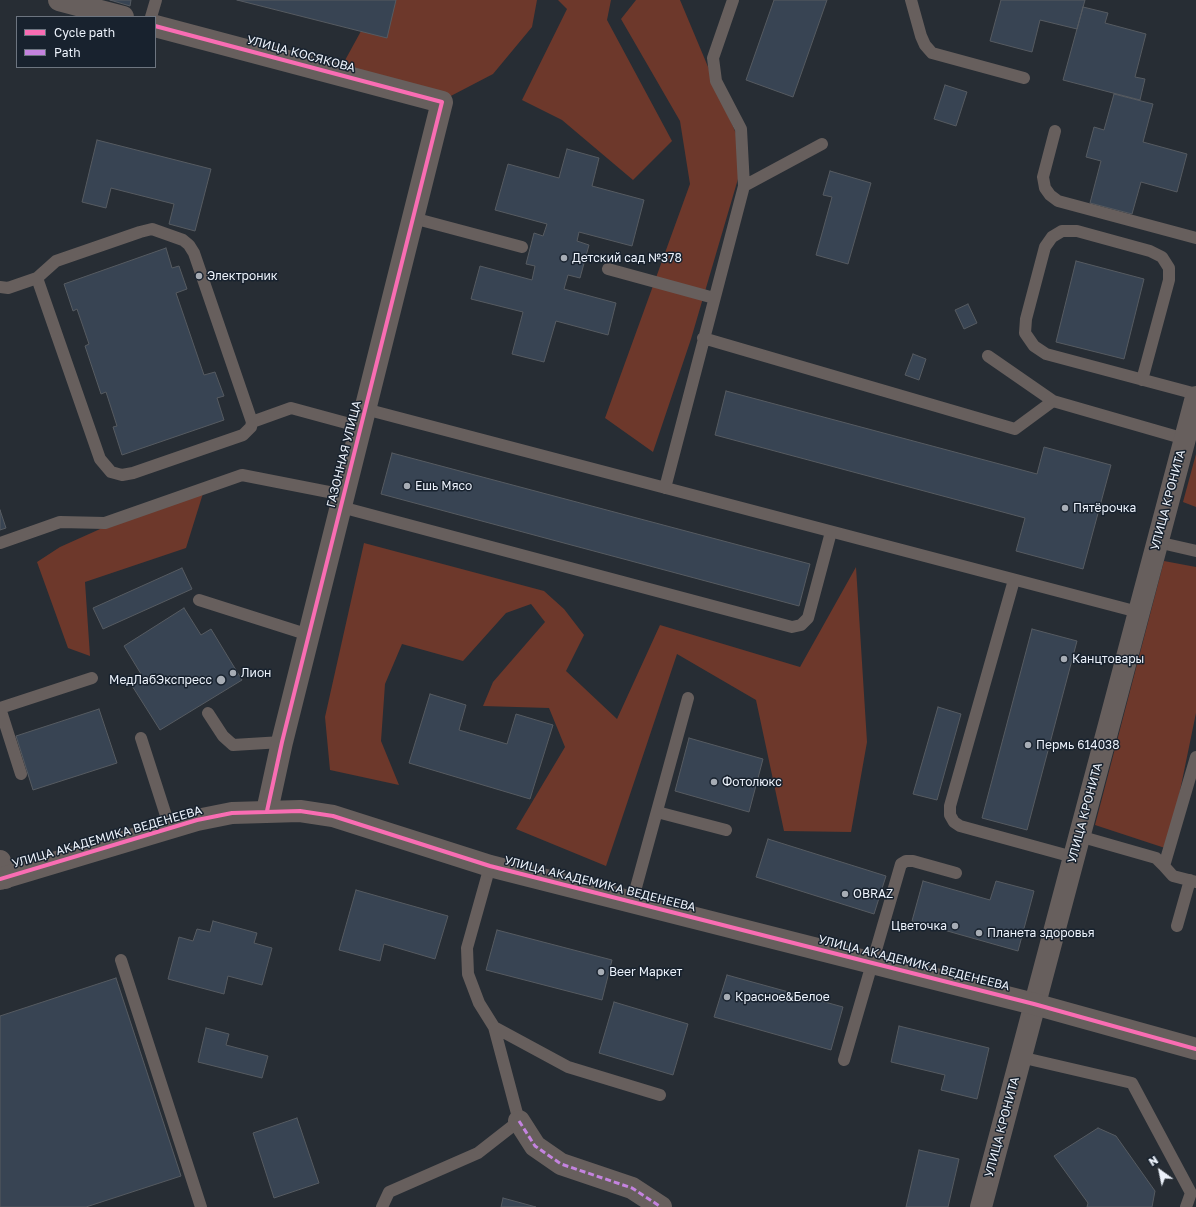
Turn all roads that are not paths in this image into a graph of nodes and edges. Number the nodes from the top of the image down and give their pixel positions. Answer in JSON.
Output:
{"nodes":[{"id":1,"x":59,"y":0,"type":"edge"},
{"id":2,"x":156,"y":0,"type":"edge"},
{"id":3,"x":733,"y":0,"type":"edge"},
{"id":4,"x":911,"y":0,"type":"edge"},
{"id":5,"x":119,"y":16,"type":"edge"},
{"id":6,"x":151,"y":16,"type":"edge"},
{"id":7,"x":156,"y":26,"type":"edge"},
{"id":8,"x":1024,"y":78,"type":"dead end"},
{"id":9,"x":442,"y":102,"type":"joint"},
{"id":10,"x":1055,"y":131,"type":"dead end"},
{"id":11,"x":822,"y":144,"type":"dead end"},
{"id":12,"x":744,"y":186,"type":"junction"},
{"id":13,"x":413,"y":218,"type":"junction"},
{"id":14,"x":1196,"y":238,"type":"edge"},
{"id":15,"x":522,"y":247,"type":"dead end"},
{"id":16,"x":608,"y":269,"type":"dead end"},
{"id":17,"x":37,"y":278,"type":"junction"},
{"id":18,"x":0,"y":287,"type":"edge"},
{"id":19,"x":714,"y":298,"type":"junction"},
{"id":20,"x":703,"y":338,"type":"junction"},
{"id":21,"x":988,"y":356,"type":"dead end"},
{"id":22,"x":1142,"y":380,"type":"junction"},
{"id":23,"x":1196,"y":395,"type":"edge"},
{"id":24,"x":1053,"y":401,"type":"junction"},
{"id":25,"x":363,"y":418,"type":"junction"},
{"id":26,"x":252,"y":422,"type":"junction"},
{"id":27,"x":1185,"y":439,"type":"junction"},
{"id":28,"x":665,"y":488,"type":"junction"},
{"id":29,"x":342,"y":501,"type":"junction"},
{"id":30,"x":831,"y":532,"type":"junction"},
{"id":31,"x":1157,"y":542,"type":"junction"},
{"id":32,"x":0,"y":543,"type":"edge"},
{"id":33,"x":1196,"y":551,"type":"edge"},
{"id":34,"x":1014,"y":580,"type":"junction"},
{"id":35,"x":199,"y":600,"type":"dead end"},
{"id":36,"x":1138,"y":612,"type":"junction"},
{"id":37,"x":309,"y":635,"type":"junction"},
{"id":38,"x":92,"y":678,"type":"dead end"},
{"id":39,"x":688,"y":698,"type":"dead end"},
{"id":40,"x":0,"y":708,"type":"edge"},
{"id":41,"x":208,"y":713,"type":"dead end"},
{"id":42,"x":141,"y":738,"type":"dead end"},
{"id":43,"x":282,"y":742,"type":"junction"},
{"id":44,"x":1196,"y":757,"type":"edge"},
{"id":45,"x":21,"y":774,"type":"dead end"},
{"id":46,"x":267,"y":811,"type":"junction"},
{"id":47,"x":657,"y":812,"type":"junction"},
{"id":48,"x":170,"y":828,"type":"junction"},
{"id":49,"x":726,"y":830,"type":"dead end"},
{"id":50,"x":1079,"y":836,"type":"junction"},
{"id":51,"x":1073,"y":857,"type":"junction"},
{"id":52,"x":490,"y":866,"type":"junction"},
{"id":53,"x":1164,"y":866,"type":"junction"},
{"id":54,"x":2,"y":873,"type":"edge"},
{"id":55,"x":956,"y":873,"type":"dead end"},
{"id":56,"x":1193,"y":881,"type":"edge"},
{"id":57,"x":632,"y":902,"type":"junction"},
{"id":58,"x":1177,"y":926,"type":"dead end"},
{"id":59,"x":121,"y":960,"type":"dead end"},
{"id":60,"x":872,"y":963,"type":"junction"},
{"id":61,"x":1034,"y":1004,"type":"junction"},
{"id":62,"x":494,"y":1027,"type":"junction"},
{"id":63,"x":1196,"y":1049,"type":"edge"},
{"id":64,"x":1020,"y":1057,"type":"junction"},
{"id":65,"x":844,"y":1060,"type":"dead end"},
{"id":66,"x":660,"y":1095,"type":"dead end"},
{"id":67,"x":519,"y":1121,"type":"junction"},
{"id":68,"x":201,"y":1207,"type":"edge"},
{"id":69,"x":382,"y":1207,"type":"edge"},
{"id":70,"x":661,"y":1207,"type":"edge"},
{"id":71,"x":981,"y":1207,"type":"edge"},
{"id":72,"x":1186,"y":1207,"type":"edge"}],
"edges":[{"from":1,"to":5,"type":"street"},
{"from":2,"to":6,"type":"lane"},
{"from":3,"to":12,"type":"lane"},
{"from":4,"to":8,"type":"lane"},
{"from":7,"to":9,"type":"street","name":"УЛИЦА КОСЯКОВА"},
{"from":9,"to":13,"type":"street","name":"ГАЗОННАЯ УЛИЦА"},
{"from":10,"to":14,"type":"lane"},
{"from":11,"to":12,"type":"lane"},
{"from":12,"to":19,"type":"lane"},
{"from":13,"to":15,"type":"lane"},
{"from":13,"to":25,"type":"street","name":"ГАЗОННАЯ УЛИЦА"},
{"from":16,"to":19,"type":"lane"},
{"from":17,"to":18,"type":"lane"},
{"from":17,"to":26,"type":"lane"},
{"from":17,"to":26,"type":"lane"},
{"from":19,"to":20,"type":"lane"},
{"from":20,"to":24,"type":"lane"},
{"from":20,"to":28,"type":"lane"},
{"from":21,"to":24,"type":"lane"},
{"from":22,"to":22,"type":"lane"},
{"from":22,"to":23,"type":"lane"},
{"from":23,"to":27,"type":"street","name":"УЛИЦА КРОНИТА"},
{"from":24,"to":27,"type":"lane"},
{"from":25,"to":26,"type":"lane"},
{"from":25,"to":28,"type":"lane"},
{"from":25,"to":29,"type":"street","name":"ГАЗОННАЯ УЛИЦА"},
{"from":27,"to":31,"type":"street","name":"УЛИЦА КРОНИТА"},
{"from":28,"to":30,"type":"lane"},
{"from":29,"to":30,"type":"lane"},
{"from":29,"to":32,"type":"lane"},
{"from":29,"to":37,"type":"street","name":"ГАЗОННАЯ УЛИЦА"},
{"from":30,"to":34,"type":"lane"},
{"from":31,"to":33,"type":"lane"},
{"from":31,"to":36,"type":"street","name":"УЛИЦА КРОНИТА"},
{"from":34,"to":36,"type":"lane"},
{"from":34,"to":51,"type":"lane"},
{"from":35,"to":37,"type":"lane"},
{"from":36,"to":50,"type":"street","name":"УЛИЦА КРОНИТА"},
{"from":37,"to":43,"type":"street","name":"ГАЗОННАЯ УЛИЦА"},
{"from":38,"to":40,"type":"lane"},
{"from":39,"to":47,"type":"lane"},
{"from":40,"to":45,"type":"lane"},
{"from":41,"to":43,"type":"lane"},
{"from":42,"to":48,"type":"lane"},
{"from":43,"to":46,"type":"street","name":"ГАЗОННАЯ УЛИЦА"},
{"from":44,"to":53,"type":"lane"},
{"from":46,"to":48,"type":"street","name":"УЛИЦА АКАДЕМИКА ВЕДЕНЕЕВА"},
{"from":46,"to":52,"type":"street","name":"УЛИЦА АКАДЕМИКА ВЕДЕНЕЕВА"},
{"from":47,"to":49,"type":"lane"},
{"from":47,"to":57,"type":"lane"},
{"from":48,"to":54,"type":"street","name":"УЛИЦА АКАДЕМИКА ВЕДЕНЕЕВА"},
{"from":50,"to":51,"type":"street","name":"УЛИЦА КРОНИТА"},
{"from":50,"to":53,"type":"lane"},
{"from":51,"to":61,"type":"street","name":"УЛИЦА КРОНИТА"},
{"from":52,"to":57,"type":"street","name":"УЛИЦА АКАДЕМИКА ВЕДЕНЕЕВА"},
{"from":52,"to":62,"type":"lane"},
{"from":53,"to":56,"type":"lane"},
{"from":55,"to":60,"type":"lane"},
{"from":56,"to":58,"type":"lane"},
{"from":57,"to":60,"type":"street","name":"УЛИЦА АКАДЕМИКА ВЕДЕНЕЕВА"},
{"from":59,"to":68,"type":"lane"},
{"from":60,"to":61,"type":"street","name":"УЛИЦА АКАДЕМИКА ВЕДЕНЕЕВА"},
{"from":60,"to":65,"type":"lane"},
{"from":61,"to":63,"type":"street","name":"УЛИЦА АКАДЕМИКА ВЕДЕНЕЕВА"},
{"from":61,"to":64,"type":"street","name":"УЛИЦА КРОНИТА"},
{"from":62,"to":66,"type":"lane"},
{"from":62,"to":67,"type":"lane"},
{"from":64,"to":71,"type":"street","name":"УЛИЦА КРОНИТА"},
{"from":64,"to":72,"type":"lane"},
{"from":67,"to":69,"type":"lane"},
{"from":67,"to":70,"type":"street"}]}
